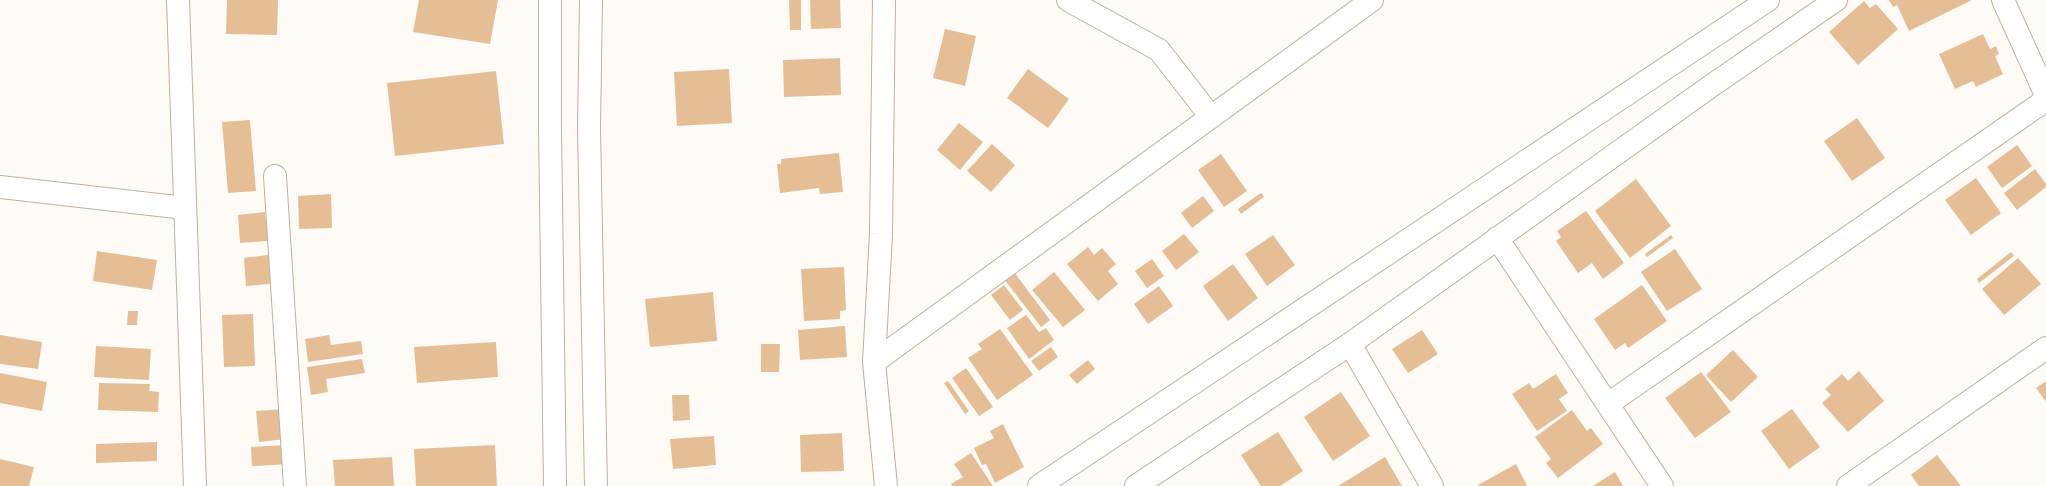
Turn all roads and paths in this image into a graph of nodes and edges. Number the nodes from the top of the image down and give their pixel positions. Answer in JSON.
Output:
{"nodes":[{"id":1,"x":178,"y":0,"type":"edge"},
{"id":2,"x":550,"y":0,"type":"edge"},
{"id":3,"x":591,"y":0,"type":"edge"},
{"id":4,"x":884,"y":0,"type":"edge"},
{"id":5,"x":1068,"y":0,"type":"edge"},
{"id":6,"x":1372,"y":0,"type":"edge"},
{"id":7,"x":1768,"y":0,"type":"edge"},
{"id":8,"x":1836,"y":0,"type":"edge"},
{"id":9,"x":2003,"y":0,"type":"edge"},
{"id":10,"x":2046,"y":95,"type":"edge"},
{"id":11,"x":2046,"y":100,"type":"edge"},
{"id":12,"x":1211,"y":117,"type":"junction"},
{"id":13,"x":275,"y":176,"type":"dead end"},
{"id":14,"x":0,"y":187,"type":"edge"},
{"id":15,"x":185,"y":208,"type":"junction"},
{"id":16,"x":1498,"y":238,"type":"junction"},
{"id":17,"x":1350,"y":344,"type":"junction"},
{"id":18,"x":2046,"y":348,"type":"edge"},
{"id":19,"x":874,"y":362,"type":"junction"},
{"id":20,"x":1608,"y":404,"type":"junction"},
{"id":21,"x":195,"y":486,"type":"edge"},
{"id":22,"x":295,"y":486,"type":"edge"},
{"id":23,"x":555,"y":486,"type":"edge"},
{"id":24,"x":596,"y":486,"type":"edge"},
{"id":25,"x":886,"y":486,"type":"edge"},
{"id":26,"x":1039,"y":486,"type":"edge"},
{"id":27,"x":1136,"y":486,"type":"edge"},
{"id":28,"x":1432,"y":486,"type":"edge"},
{"id":29,"x":1662,"y":486,"type":"edge"},
{"id":30,"x":1848,"y":486,"type":"edge"}],
"edges":[{"from":1,"to":15,"type":"street"},
{"from":2,"to":23,"type":"street"},
{"from":3,"to":24,"type":"street"},
{"from":4,"to":19,"type":"street"},
{"from":5,"to":12,"type":"street"},
{"from":6,"to":12,"type":"street"},
{"from":7,"to":26,"type":"street"},
{"from":8,"to":16,"type":"street"},
{"from":9,"to":10,"type":"street"},
{"from":11,"to":20,"type":"street"},
{"from":12,"to":19,"type":"street"},
{"from":13,"to":22,"type":"street"},
{"from":14,"to":15,"type":"street"},
{"from":15,"to":21,"type":"street"},
{"from":16,"to":17,"type":"street"},
{"from":16,"to":20,"type":"street"},
{"from":17,"to":27,"type":"street"},
{"from":17,"to":28,"type":"street"},
{"from":18,"to":30,"type":"street"},
{"from":19,"to":25,"type":"street"},
{"from":20,"to":29,"type":"street"}]}
